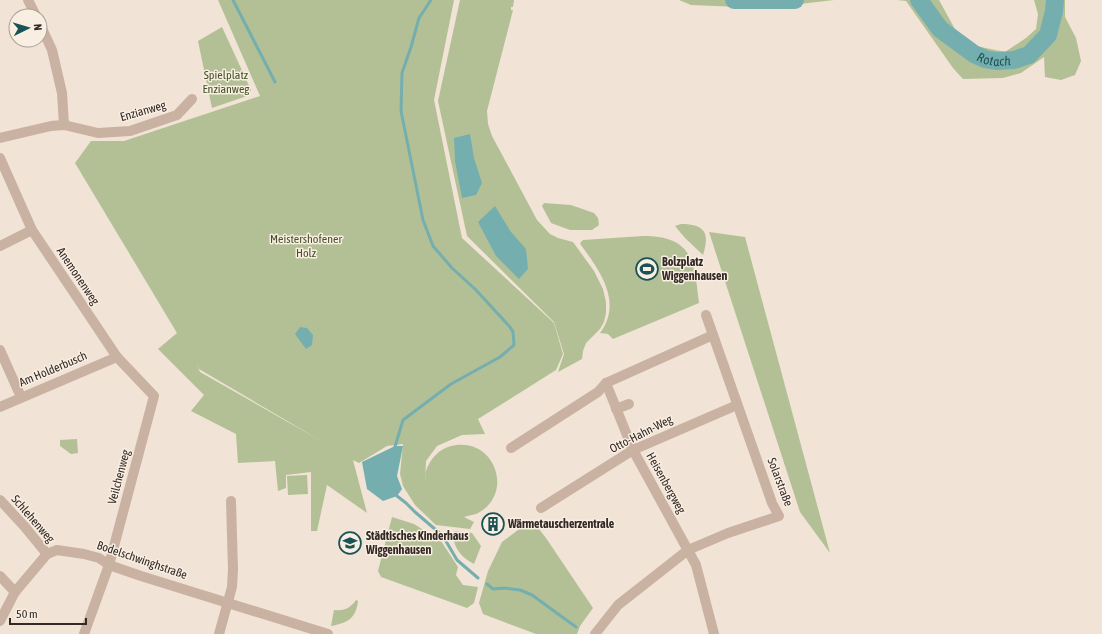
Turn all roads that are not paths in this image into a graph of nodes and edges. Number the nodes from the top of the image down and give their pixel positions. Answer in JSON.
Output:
{"nodes":[{"id":1,"x":48,"y":41,"type":"edge"},
{"id":2,"x":192,"y":99,"type":"dead end"},
{"id":3,"x":64,"y":125,"type":"junction"},
{"id":4,"x":0,"y":138,"type":"edge"},
{"id":5,"x":0,"y":158,"type":"edge"},
{"id":6,"x":32,"y":230,"type":"junction"},
{"id":7,"x":0,"y":246,"type":"edge"},
{"id":8,"x":706,"y":314,"type":"dead end"},
{"id":9,"x":713,"y":335,"type":"junction"},
{"id":10,"x":0,"y":350,"type":"edge"},
{"id":11,"x":117,"y":357,"type":"junction"},
{"id":12,"x":606,"y":383,"type":"junction"},
{"id":13,"x":154,"y":396,"type":"joint"},
{"id":14,"x":21,"y":397,"type":"junction"},
{"id":15,"x":629,"y":404,"type":"dead end"},
{"id":16,"x":737,"y":405,"type":"junction"},
{"id":17,"x":0,"y":407,"type":"edge"},
{"id":18,"x":616,"y":409,"type":"junction"},
{"id":19,"x":510,"y":448,"type":"dead end"},
{"id":20,"x":633,"y":450,"type":"junction"},
{"id":21,"x":0,"y":500,"type":"edge"},
{"id":22,"x":231,"y":501,"type":"dead end"},
{"id":23,"x":541,"y":508,"type":"dead end"},
{"id":24,"x":688,"y":550,"type":"junction"},
{"id":25,"x":47,"y":554,"type":"junction"},
{"id":26,"x":109,"y":565,"type":"junction"},
{"id":27,"x":0,"y":576,"type":"edge"},
{"id":28,"x":15,"y":592,"type":"junction"},
{"id":29,"x":228,"y":602,"type":"junction"},
{"id":30,"x":0,"y":621,"type":"edge"},
{"id":31,"x":84,"y":634,"type":"edge"},
{"id":32,"x":219,"y":634,"type":"edge"},
{"id":33,"x":328,"y":634,"type":"edge"},
{"id":34,"x":595,"y":634,"type":"edge"},
{"id":35,"x":714,"y":634,"type":"edge"}],
"edges":[{"from":1,"to":3,"type":"street"},
{"from":2,"to":3,"type":"street","name":"Enzianweg"},
{"from":3,"to":4,"type":"street","name":"Enzianweg"},
{"from":5,"to":6,"type":"street","name":"Anemonenweg"},
{"from":6,"to":7,"type":"street"},
{"from":6,"to":11,"type":"street","name":"Anemonenweg"},
{"from":8,"to":9,"type":"street","name":"Solarstraße"},
{"from":9,"to":12,"type":"street"},
{"from":9,"to":16,"type":"street","name":"Solarstraße"},
{"from":10,"to":14,"type":"street"},
{"from":11,"to":13,"type":"street","name":"Anemonenweg"},
{"from":11,"to":14,"type":"street","name":"Am Holderbusch"},
{"from":12,"to":18,"type":"street","name":"Heisenbergweg"},
{"from":12,"to":19,"type":"street"},
{"from":13,"to":26,"type":"street","name":"Veilchenweg"},
{"from":14,"to":17,"type":"street","name":"Am Holderbusch"},
{"from":15,"to":18,"type":"street"},
{"from":16,"to":20,"type":"street","name":"Otto-Hahn-Weg"},
{"from":16,"to":24,"type":"street","name":"Solarstraße"},
{"from":18,"to":20,"type":"street","name":"Heisenbergweg"},
{"from":20,"to":23,"type":"street","name":"Otto-Hahn-Weg"},
{"from":20,"to":24,"type":"street","name":"Heisenbergweg"},
{"from":21,"to":25,"type":"street","name":"Schlehenweg"},
{"from":22,"to":29,"type":"street"},
{"from":24,"to":34,"type":"street","name":"Solarstraße"},
{"from":24,"to":35,"type":"street","name":"Heisenbergweg"},
{"from":25,"to":26,"type":"street","name":"Bodelschwinghstraße"},
{"from":25,"to":28,"type":"street"},
{"from":26,"to":29,"type":"street","name":"Bodelschwinghstraße"},
{"from":26,"to":31,"type":"street","name":"Veilchenweg"},
{"from":27,"to":28,"type":"street"},
{"from":28,"to":30,"type":"street"},
{"from":29,"to":32,"type":"street"},
{"from":29,"to":33,"type":"street","name":"Bodelschwinghstraße"}]}
